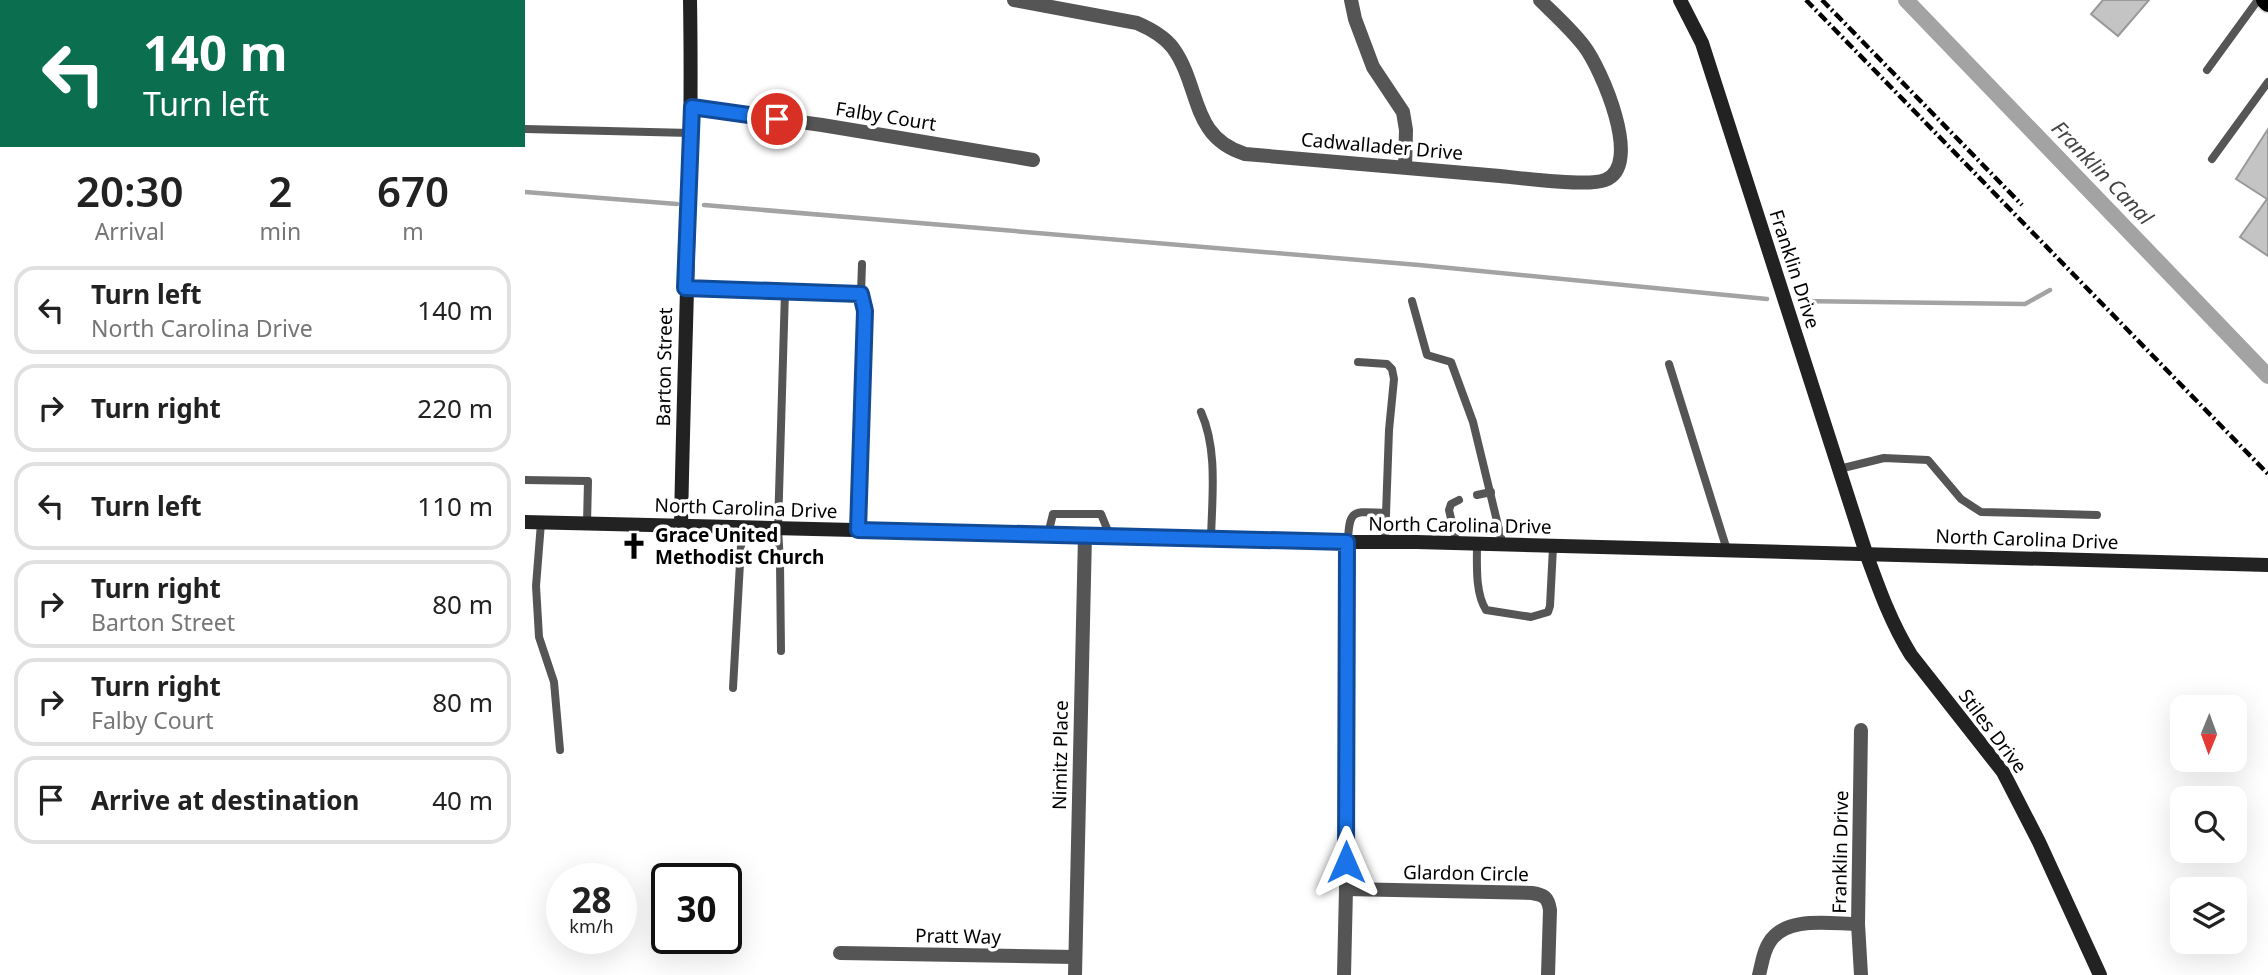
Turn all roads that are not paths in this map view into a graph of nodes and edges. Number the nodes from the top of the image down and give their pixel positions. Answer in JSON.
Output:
{"nodes":[{"id":1,"x":690,"y":0,"type":"edge"},
{"id":2,"x":1014,"y":0,"type":"edge"},
{"id":3,"x":1350,"y":0,"type":"edge"},
{"id":4,"x":1540,"y":0,"type":"edge"},
{"id":5,"x":1680,"y":0,"type":"edge"},
{"id":6,"x":2258,"y":0,"type":"edge"},
{"id":7,"x":2207,"y":70,"type":"dead end"},
{"id":8,"x":2268,"y":82,"type":"edge"},
{"id":9,"x":692,"y":107,"type":"junction"},
{"id":10,"x":525,"y":129,"type":"edge"},
{"id":11,"x":691,"y":133,"type":"junction"},
{"id":12,"x":2213,"y":159,"type":"dead end"},
{"id":13,"x":1033,"y":160,"type":"dead end"},
{"id":14,"x":1405,"y":167,"type":"junction"},
{"id":15,"x":862,"y":264,"type":"dead end"},
{"id":16,"x":685,"y":288,"type":"junction"},
{"id":17,"x":785,"y":291,"type":"junction"},
{"id":18,"x":861,"y":294,"type":"junction"},
{"id":19,"x":1412,"y":301,"type":"dead end"},
{"id":20,"x":1358,"y":362,"type":"dead end"},
{"id":21,"x":1669,"y":364,"type":"dead end"},
{"id":22,"x":1201,"y":412,"type":"dead end"},
{"id":23,"x":1839,"y":469,"type":"junction"},
{"id":24,"x":525,"y":480,"type":"edge"},
{"id":25,"x":1491,"y":492,"type":"junction"},
{"id":26,"x":1477,"y":495,"type":"dead end"},
{"id":27,"x":1459,"y":500,"type":"dead end"},
{"id":28,"x":1386,"y":513,"type":"junction"},
{"id":29,"x":2097,"y":515,"type":"dead end"},
{"id":30,"x":525,"y":522,"type":"edge"},
{"id":31,"x":541,"y":523,"type":"junction"},
{"id":32,"x":587,"y":523,"type":"junction"},
{"id":33,"x":681,"y":525,"type":"junction"},
{"id":34,"x":743,"y":527,"type":"junction"},
{"id":35,"x":778,"y":528,"type":"junction"},
{"id":36,"x":858,"y":530,"type":"junction"},
{"id":37,"x":1048,"y":534,"type":"junction"},
{"id":38,"x":1085,"y":535,"type":"junction"},
{"id":39,"x":1110,"y":536,"type":"junction"},
{"id":40,"x":1211,"y":538,"type":"junction"},
{"id":41,"x":1347,"y":542,"type":"junction"},
{"id":42,"x":1385,"y":542,"type":"junction"},
{"id":43,"x":1457,"y":544,"type":"junction"},
{"id":44,"x":1477,"y":544,"type":"junction"},
{"id":45,"x":1503,"y":546,"type":"junction"},
{"id":46,"x":1553,"y":547,"type":"junction"},
{"id":47,"x":1727,"y":550,"type":"junction"},
{"id":48,"x":1866,"y":553,"type":"junction"},
{"id":49,"x":2268,"y":565,"type":"edge"},
{"id":50,"x":781,"y":651,"type":"dead end"},
{"id":51,"x":733,"y":688,"type":"dead end"},
{"id":52,"x":1861,"y":730,"type":"dead end"},
{"id":53,"x":560,"y":750,"type":"dead end"},
{"id":54,"x":1346,"y":889,"type":"junction"},
{"id":55,"x":1858,"y":924,"type":"junction"},
{"id":56,"x":840,"y":953,"type":"dead end"},
{"id":57,"x":1075,"y":957,"type":"junction"},
{"id":58,"x":1075,"y":975,"type":"edge"},
{"id":59,"x":1344,"y":975,"type":"edge"},
{"id":60,"x":1548,"y":975,"type":"edge"},
{"id":61,"x":1759,"y":975,"type":"edge"},
{"id":62,"x":1861,"y":975,"type":"edge"},
{"id":63,"x":2100,"y":975,"type":"edge"}],
"edges":[{"from":1,"to":9,"type":"main road","name":"Barton Street"},
{"from":2,"to":14,"type":"street","name":"Cadwallader Drive"},
{"from":3,"to":14,"type":"street"},
{"from":4,"to":14,"type":"street","name":"Cadwallader Drive"},
{"from":5,"to":23,"type":"main road","name":"Franklin Drive"},
{"from":6,"to":7,"type":"lane"},
{"from":8,"to":12,"type":"lane"},
{"from":9,"to":11,"type":"main road","name":"Barton Street"},
{"from":9,"to":13,"type":"street","name":"Falby Court"},
{"from":10,"to":11,"type":"lane"},
{"from":11,"to":16,"type":"main road","name":"Barton Street"},
{"from":15,"to":18,"type":"lane"},
{"from":16,"to":17,"type":"lane"},
{"from":16,"to":33,"type":"main road","name":"Barton Street"},
{"from":17,"to":18,"type":"lane"},
{"from":17,"to":35,"type":"lane"},
{"from":18,"to":36,"type":"lane"},
{"from":19,"to":25,"type":"lane"},
{"from":20,"to":28,"type":"lane"},
{"from":21,"to":47,"type":"lane"},
{"from":22,"to":40,"type":"lane"},
{"from":23,"to":29,"type":"lane"},
{"from":23,"to":48,"type":"main road","name":"Franklin Drive"},
{"from":24,"to":32,"type":"lane"},
{"from":25,"to":26,"type":"lane"},
{"from":25,"to":45,"type":"lane"},
{"from":27,"to":43,"type":"lane"},
{"from":28,"to":41,"type":"lane"},
{"from":28,"to":42,"type":"lane"},
{"from":30,"to":31,"type":"main road","name":"North Carolina Drive"},
{"from":31,"to":32,"type":"main road","name":"North Carolina Drive"},
{"from":31,"to":53,"type":"lane"},
{"from":32,"to":33,"type":"main road","name":"North Carolina Drive"},
{"from":33,"to":34,"type":"main road","name":"North Carolina Drive"},
{"from":34,"to":35,"type":"main road","name":"North Carolina Drive"},
{"from":34,"to":51,"type":"lane"},
{"from":35,"to":36,"type":"main road","name":"North Carolina Drive"},
{"from":35,"to":50,"type":"lane"},
{"from":36,"to":37,"type":"main road","name":"North Carolina Drive"},
{"from":37,"to":38,"type":"main road","name":"North Carolina Drive"},
{"from":37,"to":39,"type":"lane"},
{"from":38,"to":39,"type":"main road","name":"North Carolina Drive"},
{"from":38,"to":57,"type":"street","name":"Nimitz Place"},
{"from":39,"to":40,"type":"main road","name":"North Carolina Drive"},
{"from":40,"to":41,"type":"main road","name":"North Carolina Drive"},
{"from":41,"to":42,"type":"main road","name":"North Carolina Drive"},
{"from":41,"to":54,"type":"street"},
{"from":42,"to":43,"type":"main road","name":"North Carolina Drive"},
{"from":43,"to":44,"type":"main road","name":"North Carolina Drive"},
{"from":44,"to":45,"type":"main road","name":"North Carolina Drive"},
{"from":44,"to":46,"type":"lane"},
{"from":45,"to":46,"type":"main road","name":"North Carolina Drive"},
{"from":46,"to":47,"type":"main road","name":"North Carolina Drive"},
{"from":47,"to":48,"type":"main road","name":"North Carolina Drive"},
{"from":48,"to":49,"type":"main road","name":"North Carolina Drive"},
{"from":48,"to":63,"type":"main road","name":"Stiles Drive"},
{"from":52,"to":55,"type":"street","name":"Franklin Drive"},
{"from":54,"to":59,"type":"street"},
{"from":54,"to":60,"type":"street","name":"Glardon Circle"},
{"from":55,"to":61,"type":"street"},
{"from":55,"to":62,"type":"street","name":"Franklin Drive"},
{"from":56,"to":57,"type":"street","name":"Pratt Way"},
{"from":57,"to":58,"type":"street","name":"Nimitz Place"}]}
